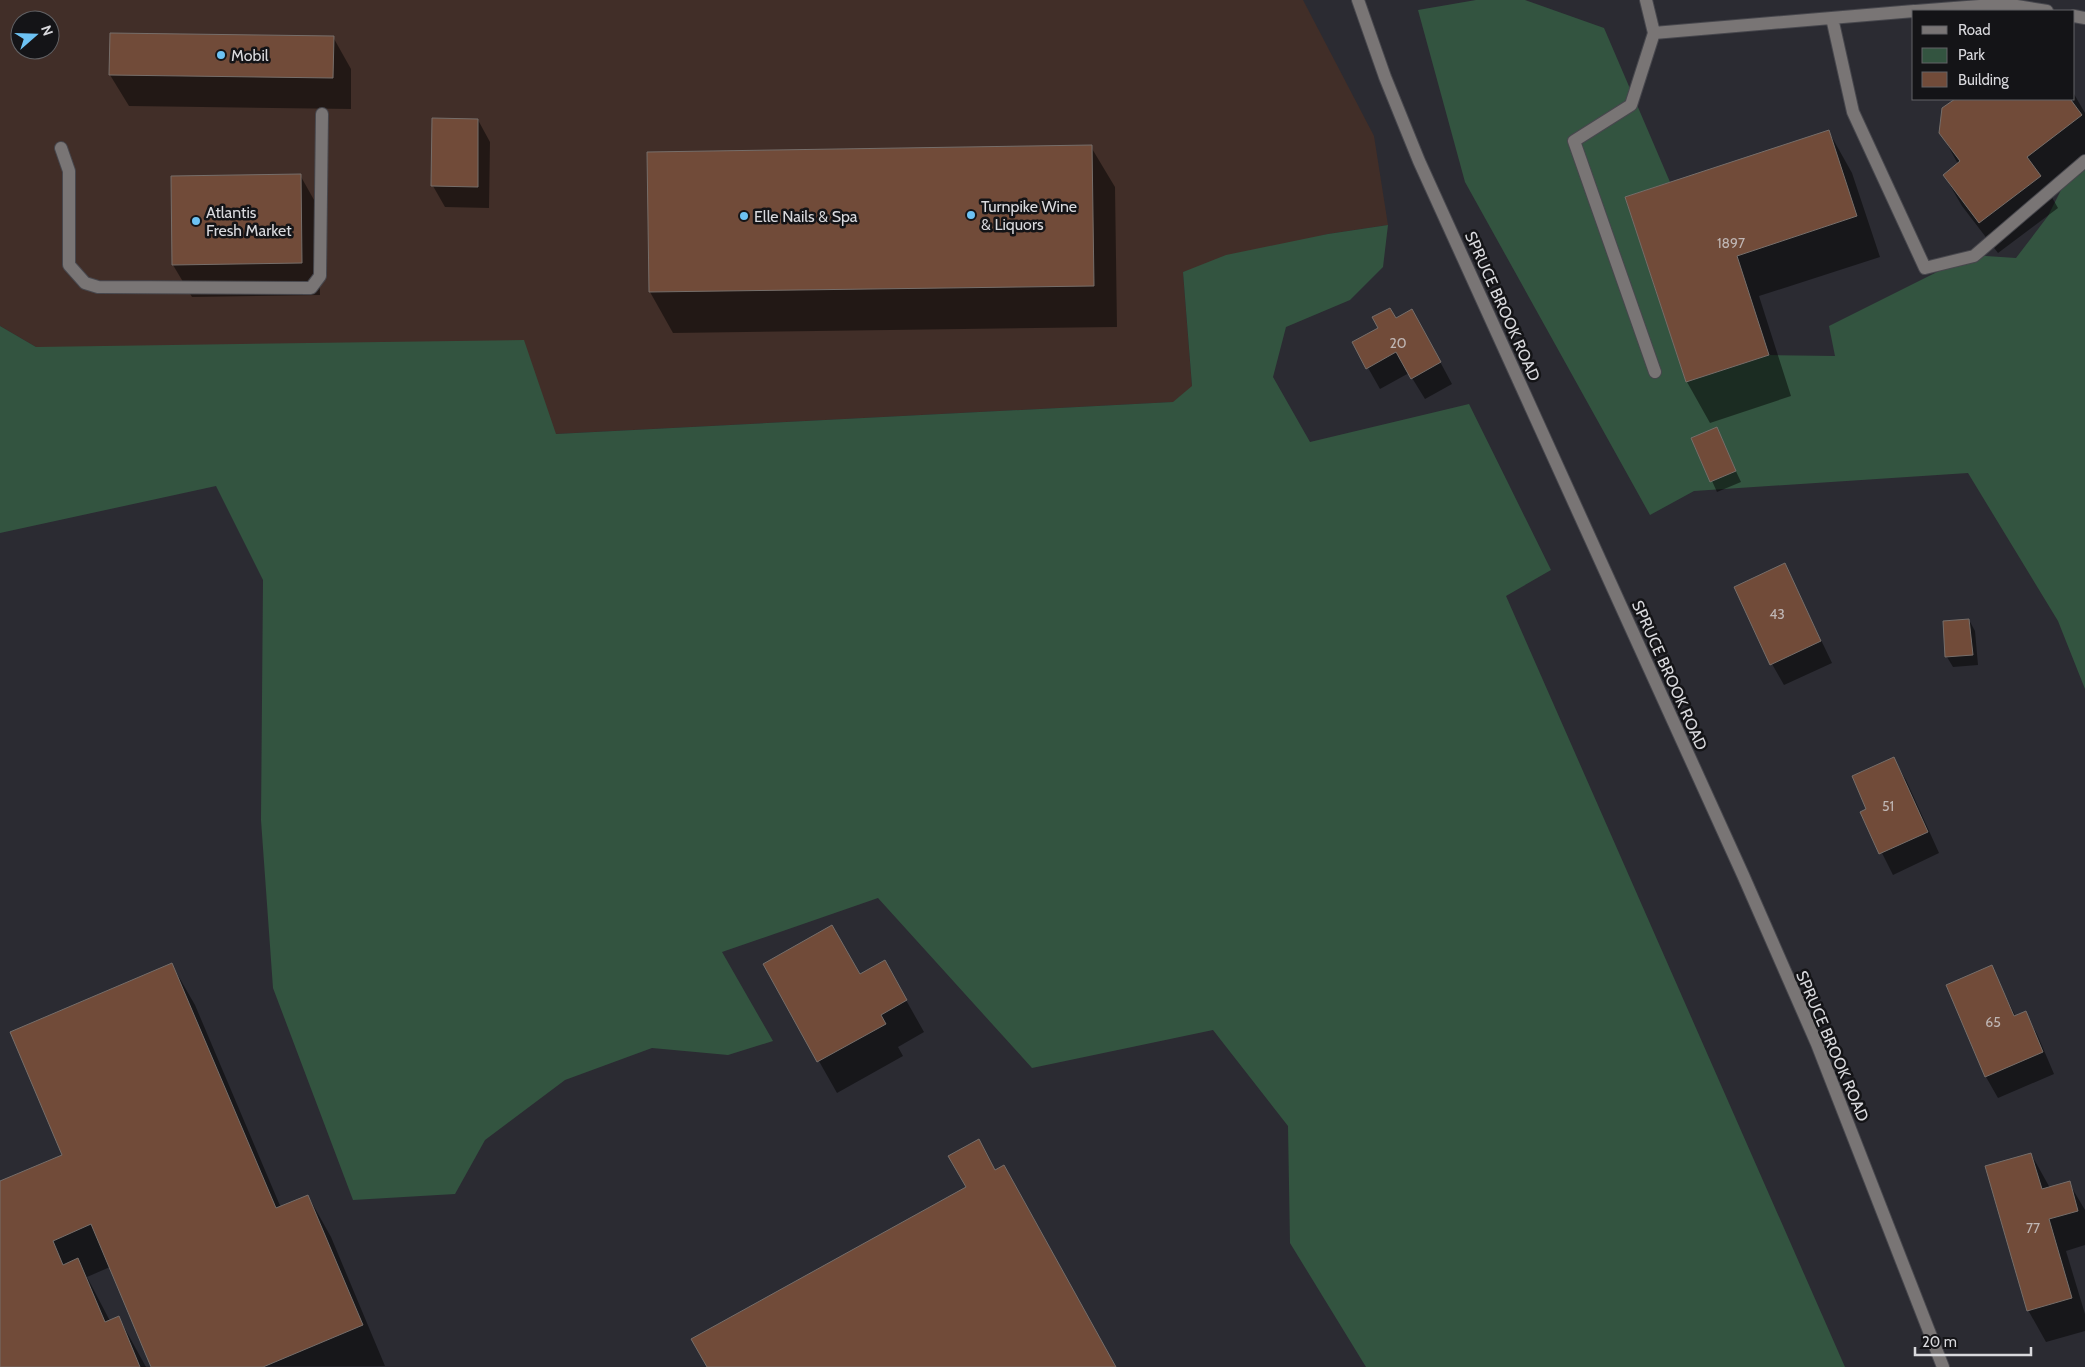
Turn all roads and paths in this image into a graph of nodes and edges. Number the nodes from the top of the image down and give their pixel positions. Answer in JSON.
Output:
{"nodes":[{"id":1,"x":1358,"y":0,"type":"edge"},
{"id":2,"x":1646,"y":0,"type":"edge"},
{"id":3,"x":2005,"y":2,"type":"edge"},
{"id":4,"x":1925,"y":10,"type":"edge"},
{"id":5,"x":2042,"y":10,"type":"edge"},
{"id":6,"x":1912,"y":11,"type":"edge"},
{"id":7,"x":1832,"y":18,"type":"junction"},
{"id":8,"x":1654,"y":33,"type":"junction"},
{"id":9,"x":322,"y":114,"type":"dead end"},
{"id":10,"x":61,"y":148,"type":"dead end"},
{"id":11,"x":2085,"y":161,"type":"edge"},
{"id":12,"x":1655,"y":372,"type":"dead end"},
{"id":13,"x":1943,"y":1367,"type":"edge"}],
"edges":[{"from":1,"to":13,"type":"street","name":"SPRUCE BROOK ROAD"},
{"from":2,"to":8,"type":"street"},
{"from":3,"to":4,"type":"street"},
{"from":3,"to":5,"type":"street"},
{"from":6,"to":7,"type":"street"},
{"from":7,"to":8,"type":"street"},
{"from":7,"to":11,"type":"street"},
{"from":8,"to":12,"type":"street"},
{"from":9,"to":10,"type":"street"}]}
